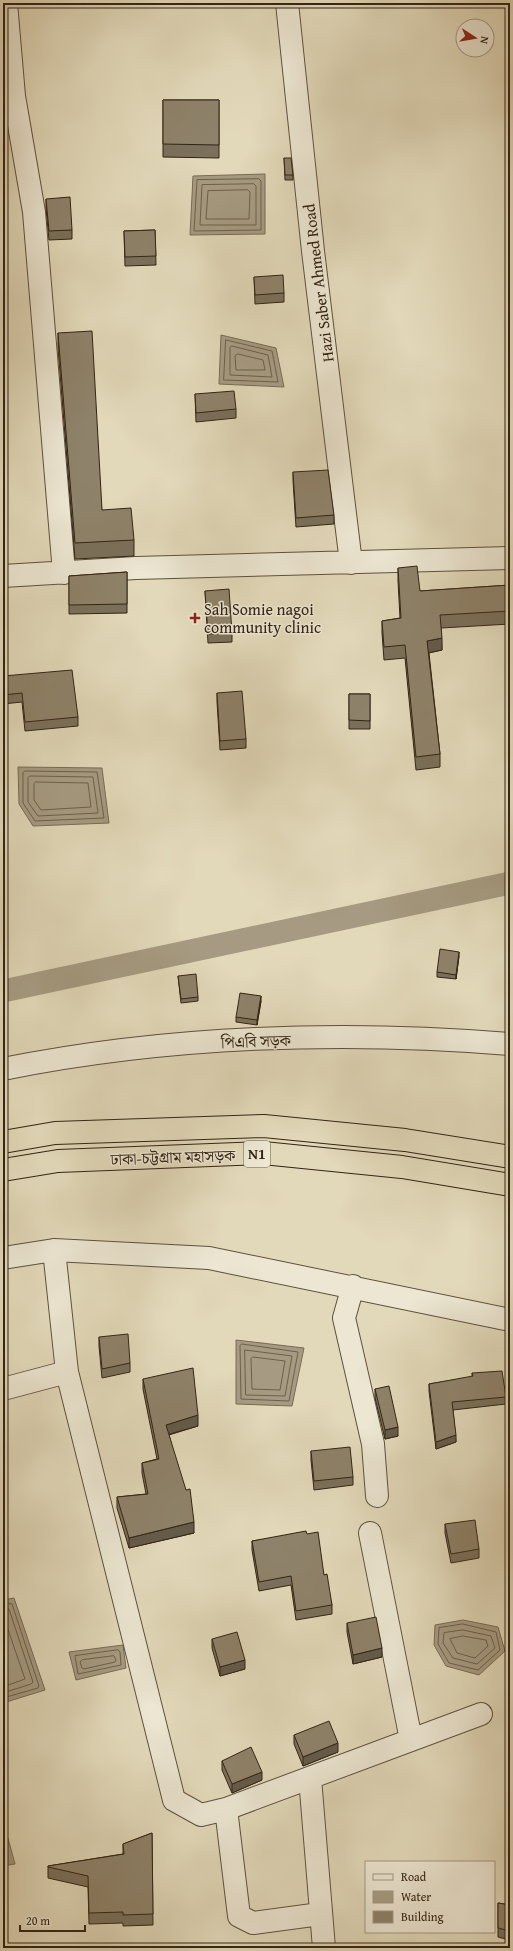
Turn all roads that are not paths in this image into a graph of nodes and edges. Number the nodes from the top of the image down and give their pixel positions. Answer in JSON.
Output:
{"nodes":[{"id":1,"x":6,"y":3,"type":"edge"},
{"id":2,"x":287,"y":3,"type":"edge"},
{"id":3,"x":510,"y":558,"type":"edge"},
{"id":4,"x":351,"y":563,"type":"junction"},
{"id":5,"x":64,"y":573,"type":"junction"},
{"id":6,"x":3,"y":576,"type":"edge"},
{"id":7,"x":510,"y":1044,"type":"edge"},
{"id":8,"x":3,"y":1069,"type":"edge"},
{"id":9,"x":3,"y":1142,"type":"edge"},
{"id":10,"x":510,"y":1157,"type":"edge"},
{"id":11,"x":3,"y":1170,"type":"edge"},
{"id":12,"x":510,"y":1185,"type":"edge"},
{"id":13,"x":54,"y":1250,"type":"junction"},
{"id":14,"x":3,"y":1258,"type":"edge"},
{"id":15,"x":353,"y":1286,"type":"junction"},
{"id":16,"x":510,"y":1320,"type":"edge"},
{"id":17,"x":67,"y":1372,"type":"junction"},
{"id":18,"x":3,"y":1389,"type":"edge"},
{"id":19,"x":377,"y":1496,"type":"dead end"},
{"id":20,"x":370,"y":1533,"type":"dead end"},
{"id":21,"x":481,"y":1714,"type":"dead end"},
{"id":22,"x":411,"y":1740,"type":"junction"},
{"id":23,"x":310,"y":1778,"type":"junction"},
{"id":24,"x":226,"y":1809,"type":"junction"},
{"id":25,"x":320,"y":1914,"type":"junction"},
{"id":26,"x":324,"y":1948,"type":"edge"}],
"edges":[{"from":1,"to":5,"type":"street"},
{"from":2,"to":4,"type":"street","name":"Hazi Saber Ahmed Road"},
{"from":3,"to":4,"type":"street"},
{"from":4,"to":5,"type":"street"},
{"from":5,"to":6,"type":"street"},
{"from":7,"to":8,"type":"street","name":"পিএবি সড়ক"},
{"from":9,"to":10,"type":"highway","name":"ঢাকা-চট্টগ্রাম মহাসড়ক","number":"N1"},
{"from":11,"to":12,"type":"highway","name":"ঢাকা-চট্টগ্রাম মহাসড়ক","number":"N1"},
{"from":13,"to":14,"type":"street"},
{"from":13,"to":15,"type":"street"},
{"from":13,"to":17,"type":"street"},
{"from":15,"to":16,"type":"street"},
{"from":15,"to":19,"type":"street"},
{"from":17,"to":18,"type":"street"},
{"from":17,"to":24,"type":"street"},
{"from":20,"to":22,"type":"street"},
{"from":21,"to":22,"type":"street"},
{"from":22,"to":23,"type":"street"},
{"from":23,"to":24,"type":"street"},
{"from":23,"to":25,"type":"street"},
{"from":24,"to":25,"type":"street"},
{"from":25,"to":26,"type":"street"}]}
